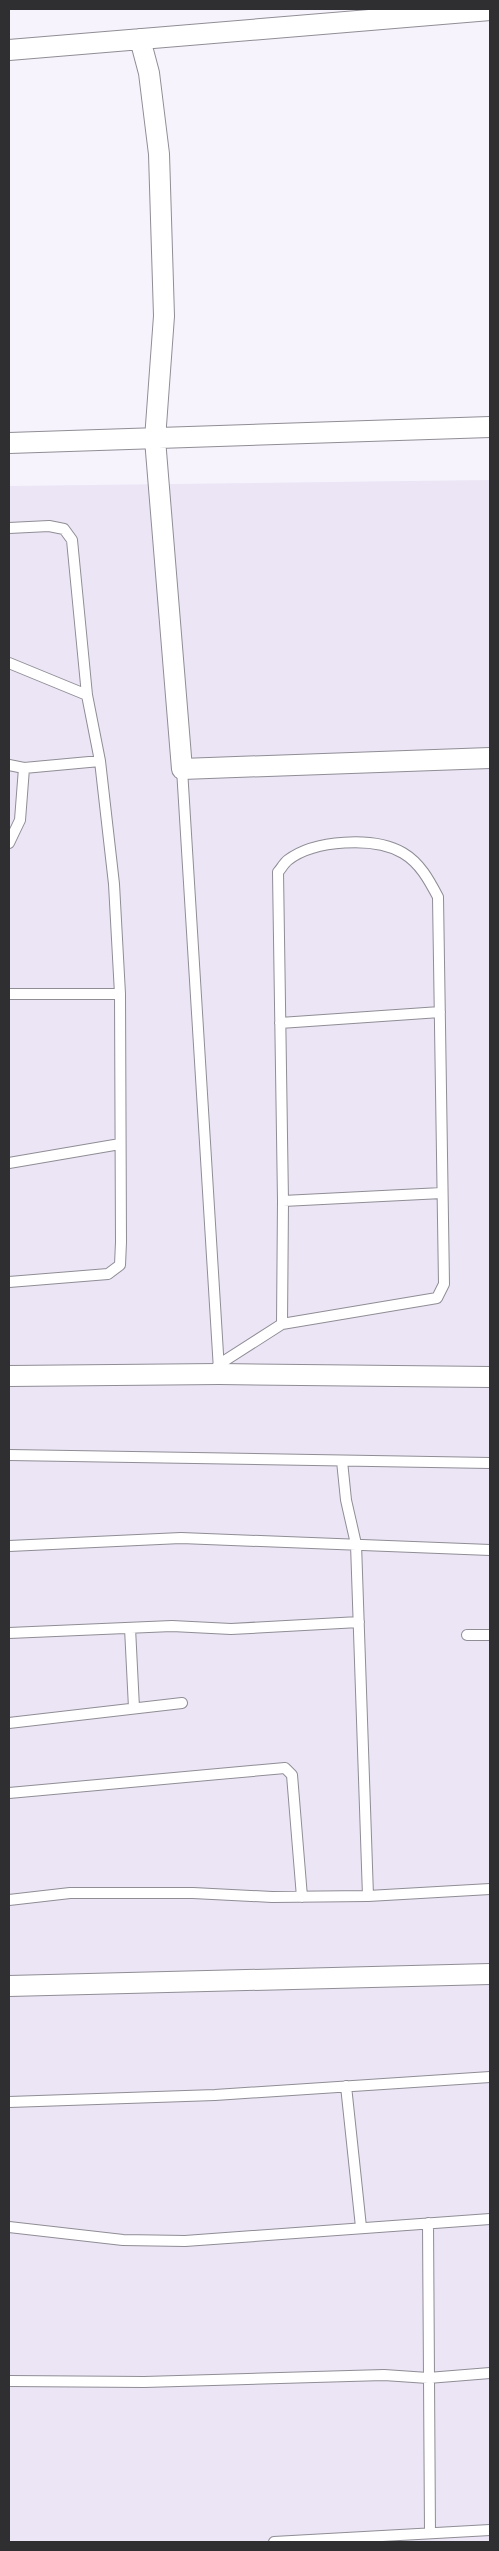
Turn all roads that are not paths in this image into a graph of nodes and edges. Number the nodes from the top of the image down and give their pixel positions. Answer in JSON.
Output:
{"nodes":[{"id":1,"x":490,"y":10,"type":"edge"},
{"id":2,"x":140,"y":39,"type":"junction"},
{"id":3,"x":9,"y":50,"type":"edge"},
{"id":4,"x":490,"y":427,"type":"edge"},
{"id":5,"x":155,"y":439,"type":"junction"},
{"id":6,"x":9,"y":443,"type":"edge"},
{"id":7,"x":9,"y":528,"type":"edge"},
{"id":8,"x":9,"y":663,"type":"edge"},
{"id":9,"x":87,"y":695,"type":"junction"},
{"id":10,"x":490,"y":758,"type":"edge"},
{"id":11,"x":100,"y":761,"type":"junction"},
{"id":12,"x":9,"y":765,"type":"edge"},
{"id":13,"x":24,"y":768,"type":"junction"},
{"id":14,"x":182,"y":769,"type":"junction"},
{"id":15,"x":9,"y":843,"type":"edge"},
{"id":16,"x":9,"y":994,"type":"edge"},
{"id":17,"x":120,"y":994,"type":"junction"},
{"id":18,"x":440,"y":1012,"type":"junction"},
{"id":19,"x":280,"y":1022,"type":"junction"},
{"id":20,"x":120,"y":1144,"type":"junction"},
{"id":21,"x":9,"y":1162,"type":"edge"},
{"id":22,"x":442,"y":1193,"type":"junction"},
{"id":23,"x":283,"y":1201,"type":"junction"},
{"id":24,"x":9,"y":1282,"type":"edge"},
{"id":25,"x":282,"y":1324,"type":"junction"},
{"id":26,"x":219,"y":1369,"type":"junction"},
{"id":27,"x":9,"y":1376,"type":"edge"},
{"id":28,"x":490,"y":1378,"type":"edge"},
{"id":29,"x":9,"y":1455,"type":"edge"},
{"id":30,"x":342,"y":1461,"type":"junction"},
{"id":31,"x":490,"y":1463,"type":"edge"},
{"id":32,"x":356,"y":1544,"type":"junction"},
{"id":33,"x":9,"y":1546,"type":"edge"},
{"id":34,"x":490,"y":1550,"type":"edge"},
{"id":35,"x":359,"y":1622,"type":"junction"},
{"id":36,"x":130,"y":1628,"type":"junction"},
{"id":37,"x":9,"y":1633,"type":"edge"},
{"id":38,"x":467,"y":1635,"type":"dead end"},
{"id":39,"x":490,"y":1635,"type":"edge"},
{"id":40,"x":182,"y":1703,"type":"dead end"},
{"id":41,"x":134,"y":1708,"type":"junction"},
{"id":42,"x":9,"y":1723,"type":"edge"},
{"id":43,"x":9,"y":1793,"type":"edge"},
{"id":44,"x":490,"y":1889,"type":"edge"},
{"id":45,"x":368,"y":1896,"type":"junction"},
{"id":46,"x":302,"y":1897,"type":"junction"},
{"id":47,"x":9,"y":1900,"type":"edge"},
{"id":48,"x":490,"y":1974,"type":"edge"},
{"id":49,"x":9,"y":1986,"type":"edge"},
{"id":50,"x":490,"y":2077,"type":"edge"},
{"id":51,"x":346,"y":2086,"type":"junction"},
{"id":52,"x":9,"y":2102,"type":"edge"},
{"id":53,"x":490,"y":2219,"type":"edge"},
{"id":54,"x":428,"y":2223,"type":"junction"},
{"id":55,"x":9,"y":2227,"type":"edge"},
{"id":56,"x":361,"y":2227,"type":"junction"},
{"id":57,"x":490,"y":2373,"type":"edge"},
{"id":58,"x":428,"y":2378,"type":"junction"},
{"id":59,"x":9,"y":2381,"type":"edge"},
{"id":60,"x":490,"y":2530,"type":"edge"},
{"id":61,"x":430,"y":2533,"type":"junction"},
{"id":62,"x":274,"y":2542,"type":"edge"}],
"edges":[{"from":1,"to":2,"type":"street"},
{"from":2,"to":3,"type":"street"},
{"from":2,"to":5,"type":"street"},
{"from":4,"to":5,"type":"street"},
{"from":5,"to":6,"type":"street"},
{"from":5,"to":14,"type":"street"},
{"from":7,"to":9,"type":"lane"},
{"from":8,"to":9,"type":"lane"},
{"from":9,"to":11,"type":"lane"},
{"from":10,"to":14,"type":"street"},
{"from":11,"to":13,"type":"lane"},
{"from":11,"to":17,"type":"lane"},
{"from":12,"to":13,"type":"lane"},
{"from":13,"to":15,"type":"lane"},
{"from":14,"to":26,"type":"lane"},
{"from":16,"to":17,"type":"lane"},
{"from":17,"to":20,"type":"lane"},
{"from":18,"to":19,"type":"lane"},
{"from":18,"to":19,"type":"lane"},
{"from":18,"to":22,"type":"lane"},
{"from":19,"to":23,"type":"lane"},
{"from":20,"to":21,"type":"lane"},
{"from":20,"to":24,"type":"lane"},
{"from":22,"to":23,"type":"lane"},
{"from":22,"to":25,"type":"lane"},
{"from":23,"to":25,"type":"lane"},
{"from":25,"to":26,"type":"lane"},
{"from":26,"to":27,"type":"street"},
{"from":26,"to":28,"type":"street"},
{"from":29,"to":30,"type":"lane"},
{"from":30,"to":31,"type":"lane"},
{"from":30,"to":32,"type":"lane"},
{"from":32,"to":33,"type":"lane"},
{"from":32,"to":34,"type":"lane"},
{"from":32,"to":35,"type":"lane"},
{"from":35,"to":36,"type":"lane"},
{"from":35,"to":45,"type":"lane"},
{"from":36,"to":37,"type":"lane"},
{"from":36,"to":41,"type":"lane"},
{"from":38,"to":39,"type":"lane"},
{"from":40,"to":41,"type":"lane"},
{"from":41,"to":42,"type":"lane"},
{"from":43,"to":46,"type":"lane"},
{"from":44,"to":45,"type":"lane"},
{"from":45,"to":46,"type":"lane"},
{"from":46,"to":47,"type":"lane"},
{"from":48,"to":49,"type":"street"},
{"from":50,"to":51,"type":"lane"},
{"from":51,"to":52,"type":"lane"},
{"from":51,"to":56,"type":"lane"},
{"from":53,"to":54,"type":"lane"},
{"from":54,"to":56,"type":"lane"},
{"from":54,"to":58,"type":"lane"},
{"from":55,"to":56,"type":"lane"},
{"from":57,"to":58,"type":"lane"},
{"from":58,"to":59,"type":"lane"},
{"from":58,"to":61,"type":"lane"},
{"from":60,"to":61,"type":"lane"},
{"from":61,"to":62,"type":"lane"}]}
